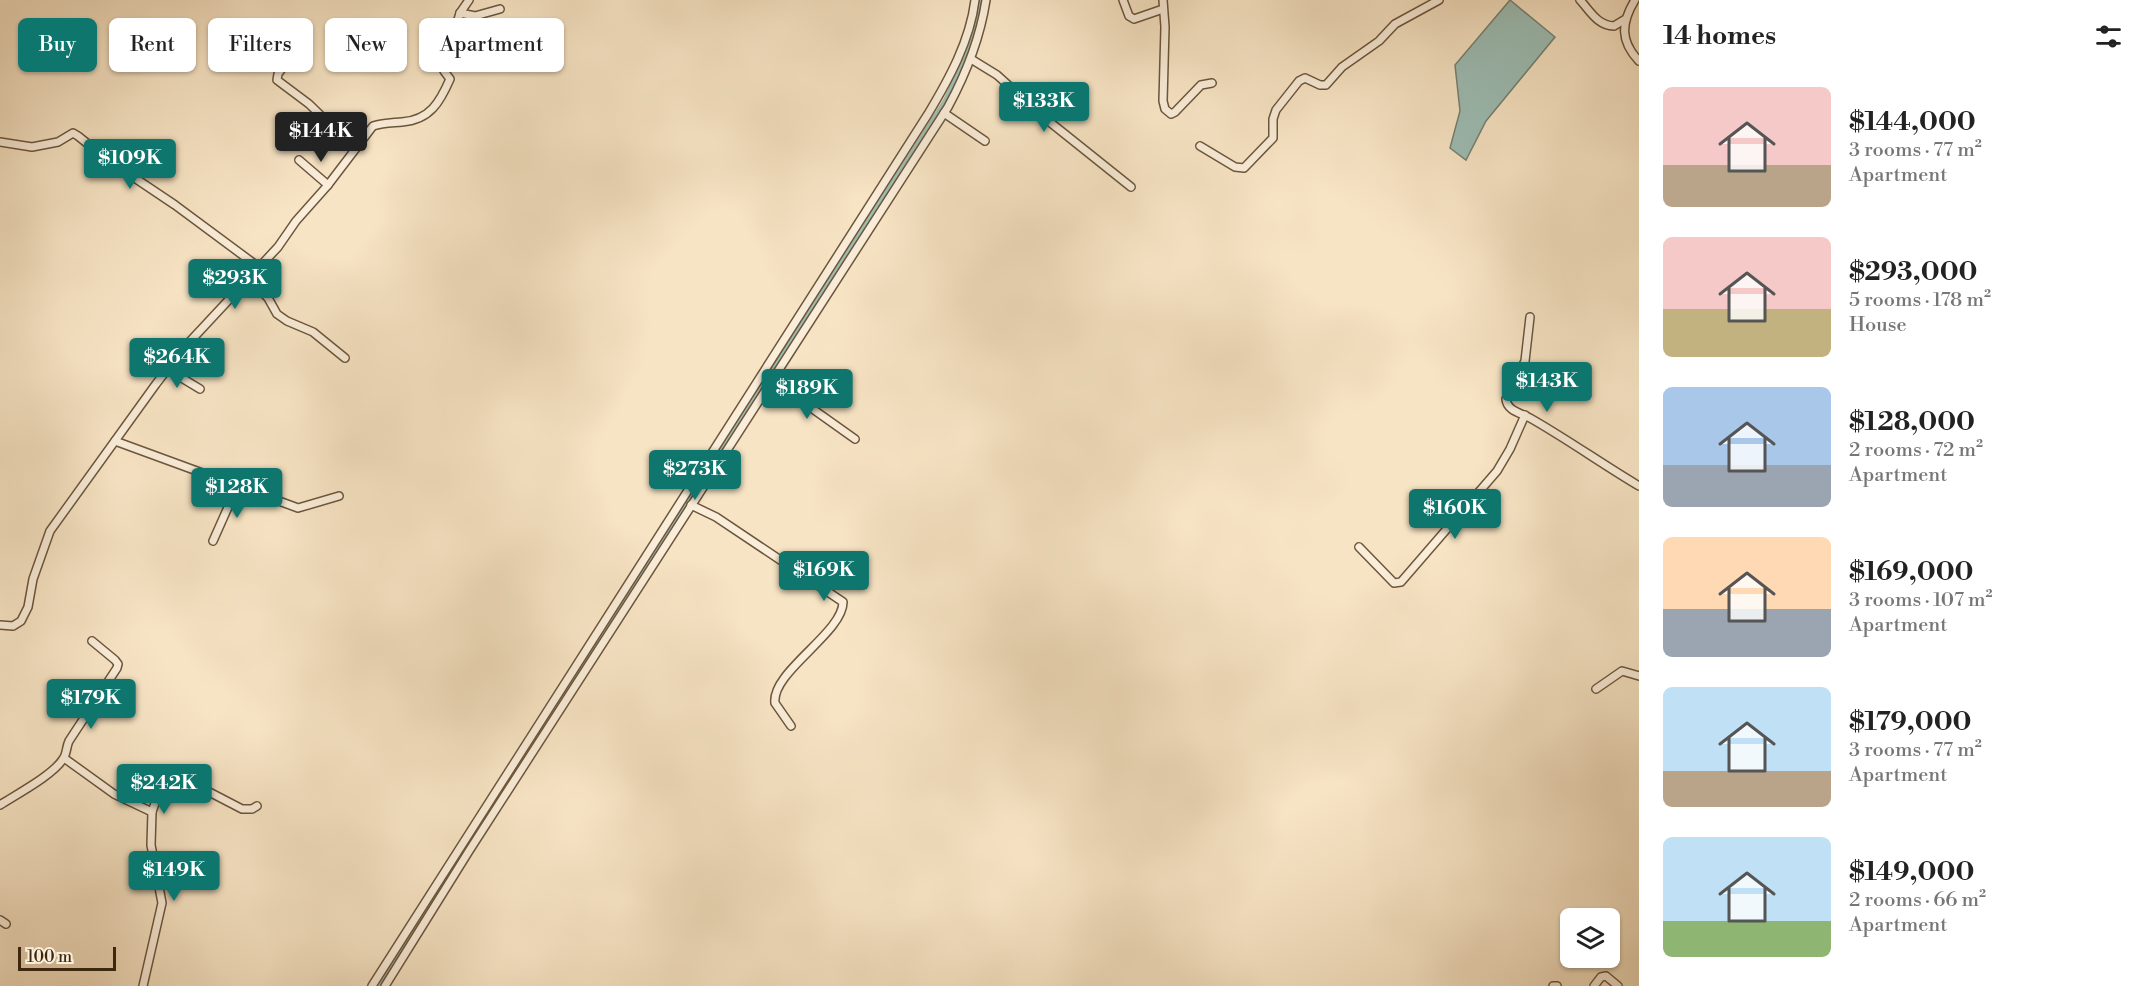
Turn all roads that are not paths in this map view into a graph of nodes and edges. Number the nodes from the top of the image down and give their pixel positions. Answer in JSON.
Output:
{"nodes":[{"id":1,"x":469,"y":0,"type":"edge"},
{"id":2,"x":975,"y":0,"type":"edge"},
{"id":3,"x":986,"y":0,"type":"edge"},
{"id":4,"x":1123,"y":0,"type":"edge"},
{"id":5,"x":1163,"y":0,"type":"edge"},
{"id":6,"x":1439,"y":0,"type":"edge"},
{"id":7,"x":1580,"y":0,"type":"edge"},
{"id":8,"x":1635,"y":0,"type":"edge"},
{"id":9,"x":500,"y":9,"type":"dead end"},
{"id":10,"x":1163,"y":9,"type":"junction"},
{"id":11,"x":460,"y":13,"type":"junction"},
{"id":12,"x":1624,"y":20,"type":"junction"},
{"id":13,"x":971,"y":59,"type":"junction"},
{"id":14,"x":1639,"y":61,"type":"edge"},
{"id":15,"x":279,"y":72,"type":"edge"},
{"id":16,"x":1212,"y":83,"type":"dead end"},
{"id":17,"x":944,"y":113,"type":"junction"},
{"id":18,"x":985,"y":141,"type":"dead end"},
{"id":19,"x":0,"y":142,"type":"edge"},
{"id":20,"x":1200,"y":146,"type":"dead end"},
{"id":21,"x":355,"y":149,"type":"junction"},
{"id":22,"x":299,"y":160,"type":"dead end"},
{"id":23,"x":328,"y":185,"type":"junction"},
{"id":24,"x":1131,"y":187,"type":"dead end"},
{"id":25,"x":260,"y":268,"type":"junction"},
{"id":26,"x":249,"y":278,"type":"junction"},
{"id":27,"x":1530,"y":317,"type":"dead end"},
{"id":28,"x":345,"y":358,"type":"dead end"},
{"id":29,"x":167,"y":369,"type":"junction"},
{"id":30,"x":768,"y":388,"type":"junction"},
{"id":31,"x":200,"y":389,"type":"dead end"},
{"id":32,"x":1525,"y":415,"type":"junction"},
{"id":33,"x":855,"y":439,"type":"dead end"},
{"id":34,"x":115,"y":441,"type":"junction"},
{"id":35,"x":1639,"y":486,"type":"edge"},
{"id":36,"x":237,"y":487,"type":"junction"},
{"id":37,"x":339,"y":496,"type":"dead end"},
{"id":38,"x":691,"y":505,"type":"junction"},
{"id":39,"x":213,"y":541,"type":"dead end"},
{"id":40,"x":1359,"y":547,"type":"dead end"},
{"id":41,"x":0,"y":625,"type":"edge"},
{"id":42,"x":92,"y":641,"type":"dead end"},
{"id":43,"x":1639,"y":676,"type":"edge"},
{"id":44,"x":1596,"y":689,"type":"dead end"},
{"id":45,"x":791,"y":726,"type":"dead end"},
{"id":46,"x":64,"y":758,"type":"junction"},
{"id":47,"x":0,"y":805,"type":"edge"},
{"id":48,"x":256,"y":806,"type":"dead end"},
{"id":49,"x":152,"y":812,"type":"junction"},
{"id":50,"x":143,"y":986,"type":"edge"},
{"id":51,"x":372,"y":986,"type":"edge"},
{"id":52,"x":385,"y":986,"type":"edge"},
{"id":53,"x":1594,"y":986,"type":"edge"},
{"id":54,"x":1618,"y":986,"type":"edge"}],
"edges":[{"from":1,"to":11,"type":"street"},
{"from":2,"to":51,"type":"street"},
{"from":3,"to":13,"type":"street"},
{"from":4,"to":10,"type":"street"},
{"from":5,"to":10,"type":"street"},
{"from":6,"to":20,"type":"street"},
{"from":7,"to":12,"type":"street"},
{"from":8,"to":12,"type":"street"},
{"from":9,"to":11,"type":"street"},
{"from":10,"to":16,"type":"street"},
{"from":11,"to":21,"type":"street"},
{"from":12,"to":14,"type":"street"},
{"from":13,"to":17,"type":"street"},
{"from":13,"to":24,"type":"street"},
{"from":15,"to":21,"type":"street"},
{"from":17,"to":18,"type":"street"},
{"from":17,"to":30,"type":"street"},
{"from":19,"to":25,"type":"street"},
{"from":21,"to":23,"type":"street"},
{"from":22,"to":23,"type":"street"},
{"from":23,"to":25,"type":"street"},
{"from":25,"to":26,"type":"street"},
{"from":26,"to":28,"type":"street"},
{"from":26,"to":29,"type":"street"},
{"from":27,"to":32,"type":"street"},
{"from":29,"to":31,"type":"street"},
{"from":29,"to":34,"type":"street"},
{"from":30,"to":33,"type":"street"},
{"from":30,"to":38,"type":"street"},
{"from":32,"to":35,"type":"street"},
{"from":32,"to":40,"type":"street"},
{"from":34,"to":36,"type":"street"},
{"from":34,"to":41,"type":"street"},
{"from":36,"to":37,"type":"street"},
{"from":36,"to":39,"type":"street"},
{"from":38,"to":45,"type":"street"},
{"from":38,"to":52,"type":"street"},
{"from":42,"to":46,"type":"street"},
{"from":43,"to":44,"type":"street"},
{"from":46,"to":47,"type":"street"},
{"from":46,"to":49,"type":"street"},
{"from":48,"to":49,"type":"street"},
{"from":49,"to":50,"type":"street"},
{"from":53,"to":54,"type":"street"}]}
